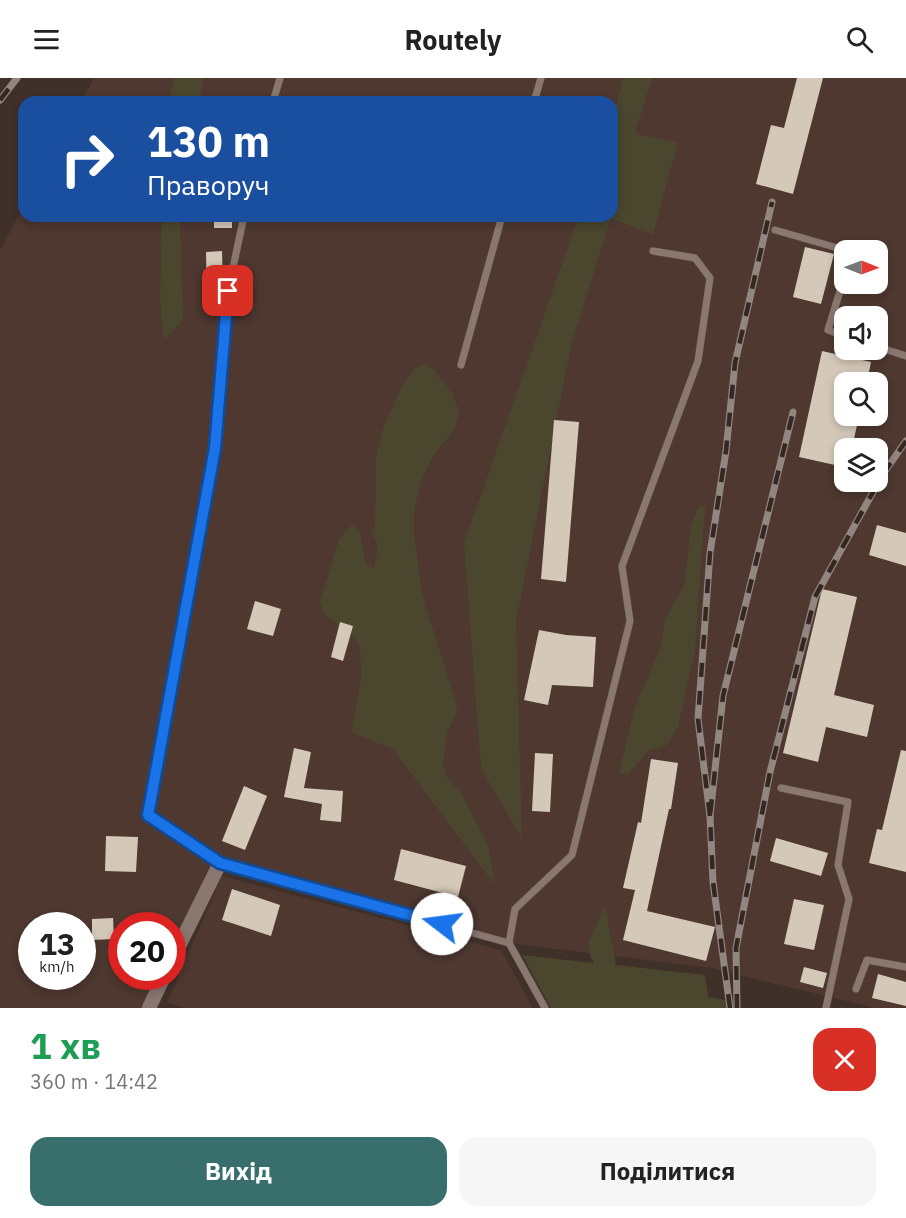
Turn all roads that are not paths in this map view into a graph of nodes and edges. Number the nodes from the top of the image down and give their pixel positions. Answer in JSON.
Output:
{"nodes":[{"id":1,"x":280,"y":78,"type":"edge"},
{"id":2,"x":541,"y":78,"type":"edge"},
{"id":3,"x":275,"y":96,"type":"edge"},
{"id":4,"x":536,"y":96,"type":"edge"},
{"id":5,"x":243,"y":222,"type":"edge"},
{"id":6,"x":500,"y":222,"type":"edge"},
{"id":7,"x":775,"y":230,"type":"dead end"},
{"id":8,"x":834,"y":247,"type":"edge"},
{"id":9,"x":653,"y":251,"type":"dead end"},
{"id":10,"x":834,"y":310,"type":"edge"},
{"id":11,"x":834,"y":332,"type":"edge"},
{"id":12,"x":888,"y":350,"type":"edge"},
{"id":13,"x":906,"y":356,"type":"edge"},
{"id":14,"x":461,"y":365,"type":"dead end"},
{"id":15,"x":781,"y":788,"type":"dead end"},
{"id":16,"x":220,"y":863,"type":"junction"},
{"id":17,"x":186,"y":932,"type":"edge"},
{"id":18,"x":509,"y":943,"type":"junction"},
{"id":19,"x":906,"y":967,"type":"edge"},
{"id":20,"x":856,"y":989,"type":"dead end"},
{"id":21,"x":157,"y":990,"type":"edge"},
{"id":22,"x":149,"y":1008,"type":"edge"},
{"id":23,"x":544,"y":1008,"type":"edge"},
{"id":24,"x":826,"y":1008,"type":"edge"}],
"edges":[{"from":1,"to":3,"type":"lane"},
{"from":2,"to":4,"type":"lane"},
{"from":5,"to":16,"type":"lane"},
{"from":6,"to":14,"type":"lane"},
{"from":7,"to":8,"type":"lane"},
{"from":9,"to":18,"type":"lane"},
{"from":10,"to":11,"type":"lane"},
{"from":12,"to":13,"type":"lane"},
{"from":15,"to":24,"type":"lane"},
{"from":16,"to":17,"type":"street"},
{"from":16,"to":18,"type":"lane"},
{"from":18,"to":23,"type":"lane"},
{"from":19,"to":20,"type":"lane"},
{"from":21,"to":22,"type":"street"}]}
